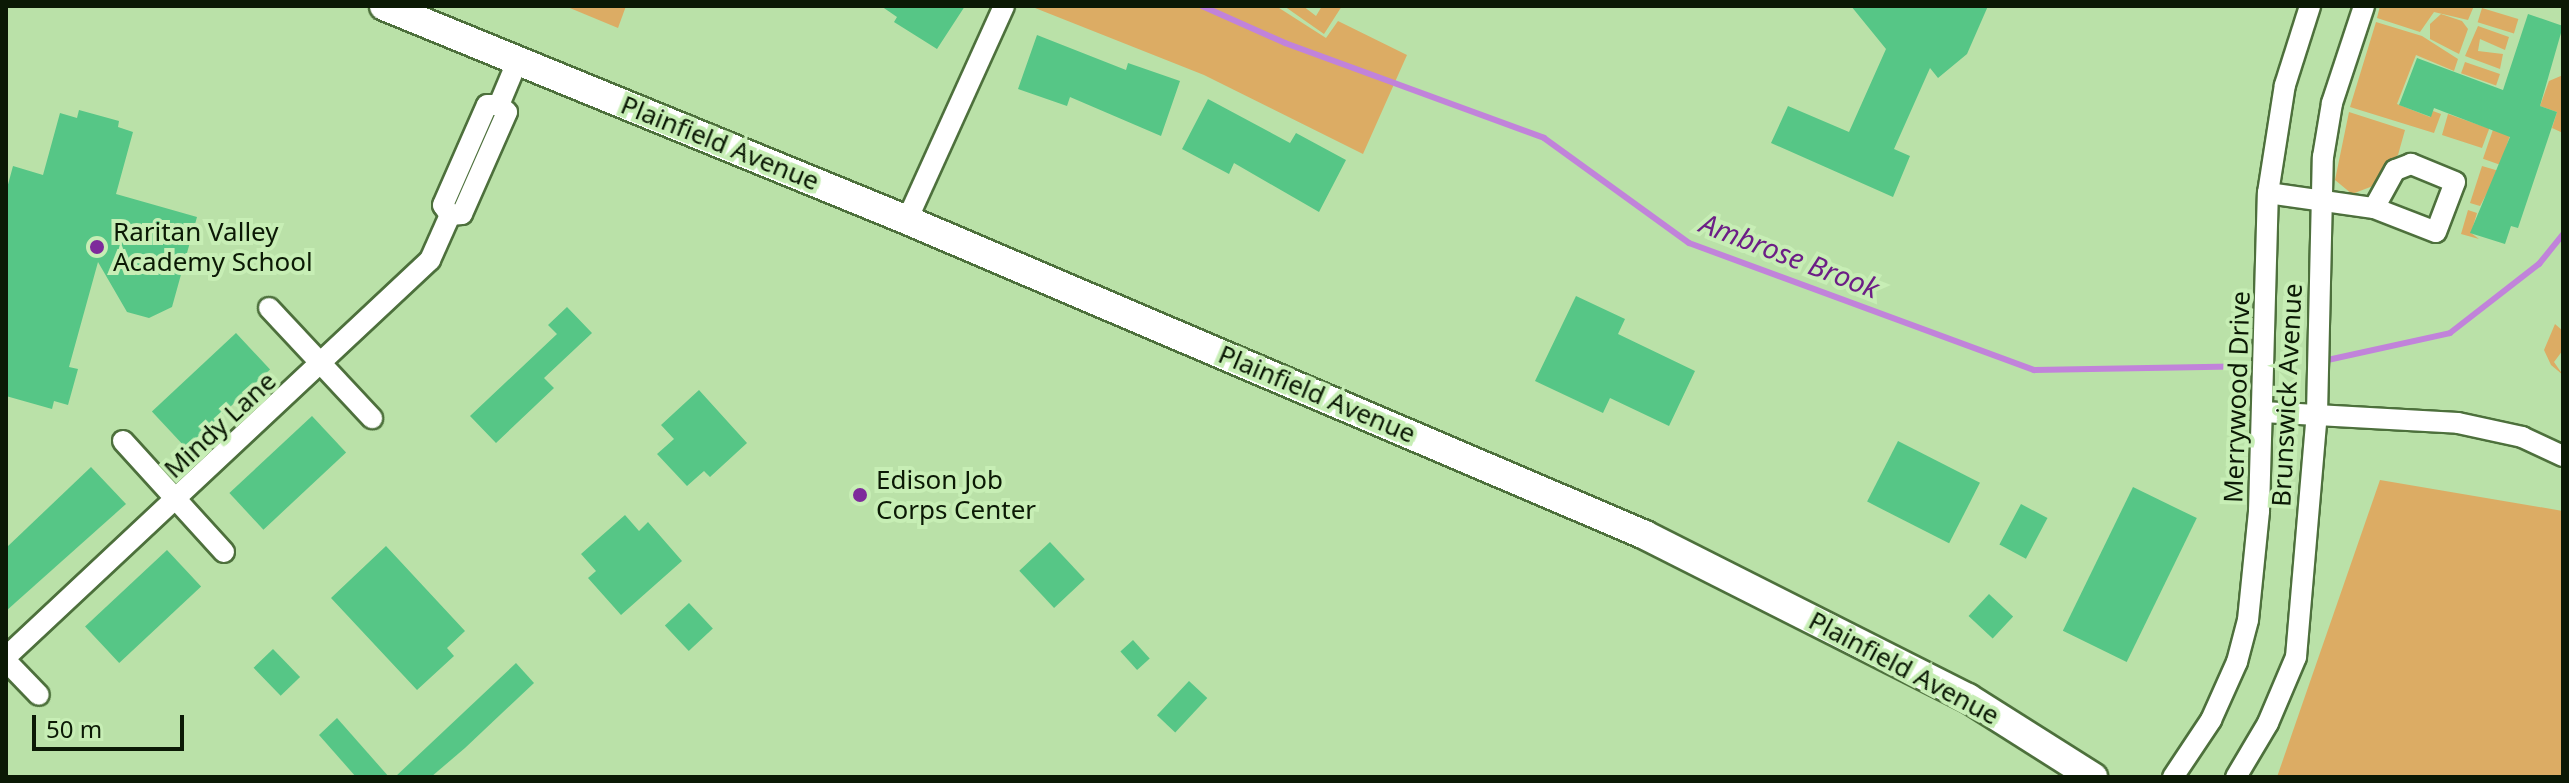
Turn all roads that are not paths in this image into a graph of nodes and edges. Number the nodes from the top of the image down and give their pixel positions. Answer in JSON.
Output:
{"nodes":[{"id":1,"x":384,"y":6,"type":"edge"},
{"id":2,"x":1004,"y":6,"type":"edge"},
{"id":3,"x":2310,"y":6,"type":"edge"},
{"id":4,"x":2364,"y":6,"type":"edge"},
{"id":5,"x":517,"y":62,"type":"junction"},
{"id":6,"x":2268,"y":193,"type":"junction"},
{"id":7,"x":2325,"y":204,"type":"junction"},
{"id":8,"x":2374,"y":208,"type":"dead end"},
{"id":9,"x":907,"y":220,"type":"junction"},
{"id":10,"x":269,"y":308,"type":"dead end"},
{"id":11,"x":322,"y":366,"type":"junction"},
{"id":12,"x":2263,"y":412,"type":"junction"},
{"id":13,"x":2317,"y":414,"type":"junction"},
{"id":14,"x":372,"y":418,"type":"dead end"},
{"id":15,"x":123,"y":441,"type":"dead end"},
{"id":16,"x":2563,"y":456,"type":"edge"},
{"id":17,"x":177,"y":500,"type":"junction"},
{"id":18,"x":224,"y":552,"type":"dead end"},
{"id":19,"x":6,"y":659,"type":"edge"},
{"id":20,"x":39,"y":695,"type":"dead end"},
{"id":21,"x":2093,"y":777,"type":"edge"},
{"id":22,"x":2173,"y":777,"type":"edge"},
{"id":23,"x":2236,"y":777,"type":"edge"}],
"edges":[{"from":1,"to":5,"type":"main road","name":"Plainfield Avenue"},
{"from":2,"to":9,"type":"street"},
{"from":3,"to":6,"type":"street","name":"Merrywood Drive"},
{"from":4,"to":7,"type":"street","name":"Brunswick Avenue"},
{"from":5,"to":9,"type":"main road","name":"Plainfield Avenue"},
{"from":5,"to":11,"type":"street","name":"Mindy Lane"},
{"from":6,"to":7,"type":"street"},
{"from":6,"to":12,"type":"street","name":"Merrywood Drive"},
{"from":7,"to":8,"type":"street"},
{"from":7,"to":13,"type":"street","name":"Brunswick Avenue"},
{"from":9,"to":21,"type":"main road","name":"Plainfield Avenue"},
{"from":10,"to":11,"type":"street"},
{"from":11,"to":14,"type":"street"},
{"from":11,"to":17,"type":"street","name":"Mindy Lane"},
{"from":12,"to":13,"type":"street"},
{"from":12,"to":22,"type":"street","name":"Merrywood Drive"},
{"from":13,"to":16,"type":"street"},
{"from":13,"to":23,"type":"street","name":"Brunswick Avenue"},
{"from":15,"to":17,"type":"street"},
{"from":17,"to":18,"type":"street"},
{"from":17,"to":19,"type":"street","name":"Mindy Lane"},
{"from":19,"to":20,"type":"street"}]}
